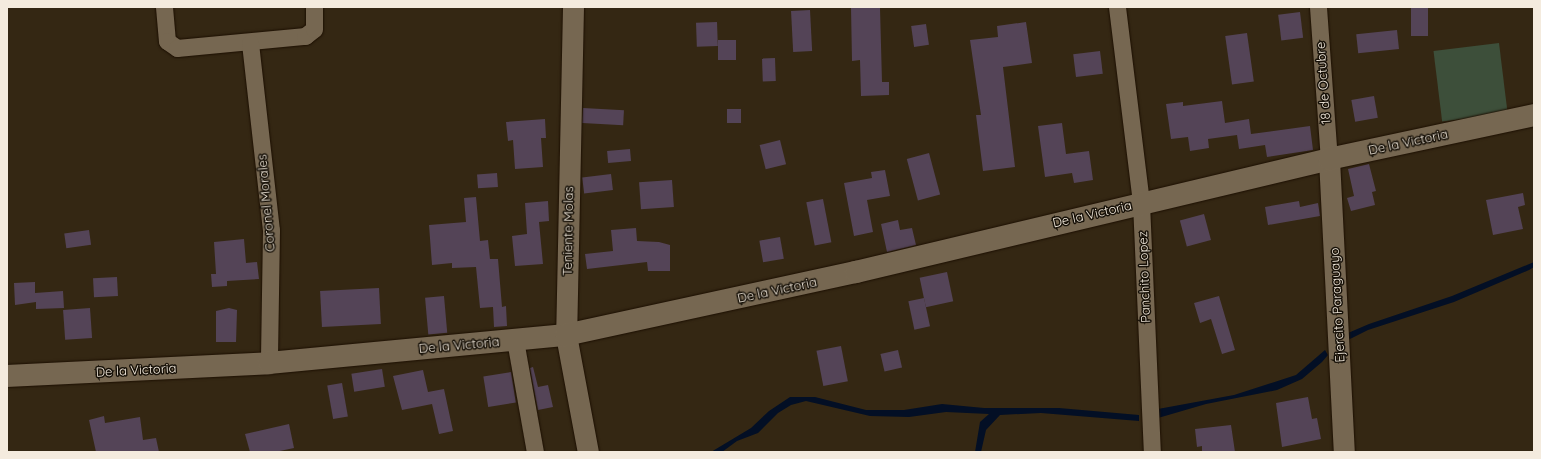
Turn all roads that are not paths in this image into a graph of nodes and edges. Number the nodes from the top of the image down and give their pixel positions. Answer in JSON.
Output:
{"nodes":[{"id":1,"x":164,"y":7,"type":"edge"},
{"id":2,"x":314,"y":7,"type":"edge"},
{"id":3,"x":573,"y":7,"type":"edge"},
{"id":4,"x":1117,"y":7,"type":"edge"},
{"id":5,"x":1318,"y":7,"type":"edge"},
{"id":6,"x":250,"y":43,"type":"junction"},
{"id":7,"x":1534,"y":115,"type":"edge"},
{"id":8,"x":1329,"y":159,"type":"junction"},
{"id":9,"x":1141,"y":203,"type":"junction"},
{"id":10,"x":566,"y":335,"type":"junction"},
{"id":11,"x":515,"y":340,"type":"junction"},
{"id":12,"x":269,"y":363,"type":"junction"},
{"id":13,"x":7,"y":376,"type":"edge"},
{"id":14,"x":535,"y":452,"type":"edge"},
{"id":15,"x":588,"y":452,"type":"edge"},
{"id":16,"x":1152,"y":452,"type":"edge"},
{"id":17,"x":1344,"y":452,"type":"edge"}],
"edges":[{"from":1,"to":6,"type":"street"},
{"from":2,"to":6,"type":"street"},
{"from":3,"to":10,"type":"street","name":"Teniente Molas"},
{"from":4,"to":9,"type":"street","name":"Panchito Lopez"},
{"from":5,"to":8,"type":"street","name":"18 de Octubre"},
{"from":6,"to":12,"type":"street","name":"Coronel Morales"},
{"from":7,"to":8,"type":"main road","name":"De la Victoria"},
{"from":8,"to":9,"type":"main road","name":"De la Victoria"},
{"from":8,"to":17,"type":"street","name":"Ejercito Paraguayo"},
{"from":9,"to":10,"type":"main road","name":"De la Victoria"},
{"from":9,"to":16,"type":"street","name":"Panchito Lopez"},
{"from":10,"to":11,"type":"main road","name":"De la Victoria"},
{"from":10,"to":15,"type":"street","name":"Teniente Molas"},
{"from":11,"to":12,"type":"main road","name":"De la Victoria"},
{"from":11,"to":14,"type":"street"},
{"from":12,"to":13,"type":"main road","name":"De la Victoria"}]}
